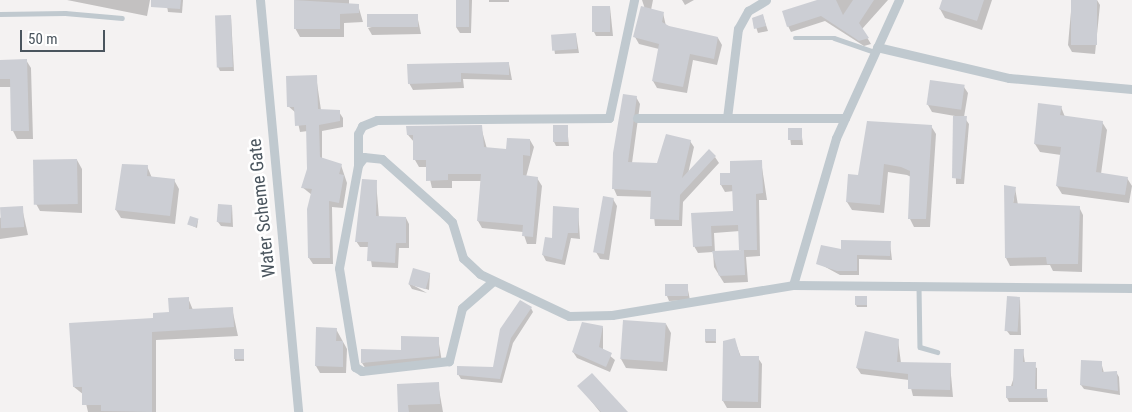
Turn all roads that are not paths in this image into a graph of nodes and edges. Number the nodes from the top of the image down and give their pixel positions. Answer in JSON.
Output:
{"nodes":[{"id":1,"x":260,"y":0,"type":"edge"},
{"id":2,"x":634,"y":0,"type":"edge"},
{"id":3,"x":766,"y":0,"type":"edge"},
{"id":4,"x":899,"y":0,"type":"edge"},
{"id":5,"x":0,"y":14,"type":"edge"},
{"id":6,"x":122,"y":18,"type":"dead end"},
{"id":7,"x":794,"y":38,"type":"dead end"},
{"id":8,"x":876,"y":49,"type":"junction"},
{"id":9,"x":1132,"y":89,"type":"edge"},
{"id":10,"x":637,"y":118,"type":"dead end"},
{"id":11,"x":727,"y":118,"type":"junction"},
{"id":12,"x":844,"y":118,"type":"junction"},
{"id":13,"x":358,"y":165,"type":"junction"},
{"id":14,"x":492,"y":282,"type":"junction"},
{"id":15,"x":793,"y":285,"type":"junction"},
{"id":16,"x":919,"y":285,"type":"junction"},
{"id":17,"x":1132,"y":288,"type":"edge"},
{"id":18,"x":937,"y":352,"type":"dead end"},
{"id":19,"x":298,"y":412,"type":"edge"}],
"edges":[{"from":1,"to":19,"type":"street","name":"Water Scheme Gate"},
{"from":2,"to":13,"type":"street"},
{"from":3,"to":11,"type":"street"},
{"from":4,"to":8,"type":"street"},
{"from":5,"to":6,"type":"lane"},
{"from":7,"to":8,"type":"lane"},
{"from":8,"to":9,"type":"street"},
{"from":8,"to":12,"type":"street"},
{"from":10,"to":11,"type":"street"},
{"from":11,"to":12,"type":"street"},
{"from":12,"to":15,"type":"street"},
{"from":13,"to":14,"type":"street"},
{"from":13,"to":14,"type":"street"},
{"from":14,"to":15,"type":"street"},
{"from":15,"to":16,"type":"street"},
{"from":16,"to":17,"type":"street"},
{"from":16,"to":18,"type":"lane"}]}
